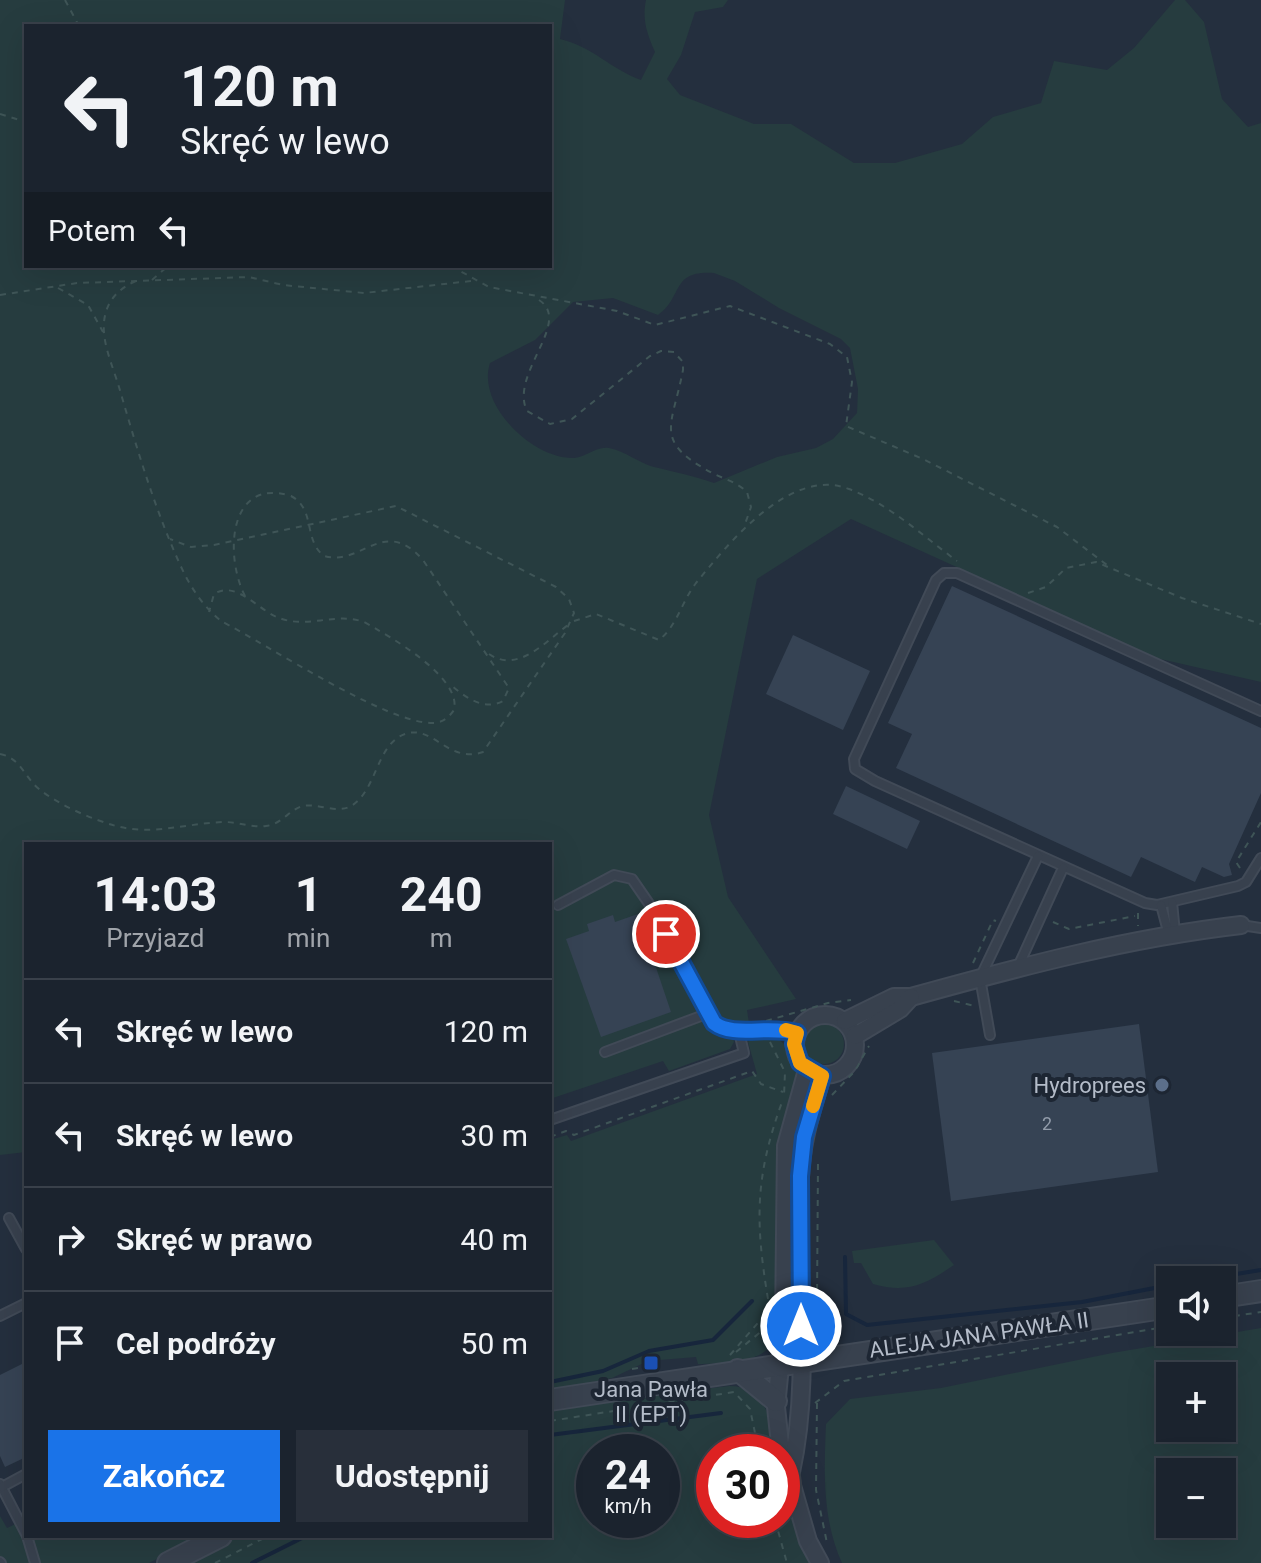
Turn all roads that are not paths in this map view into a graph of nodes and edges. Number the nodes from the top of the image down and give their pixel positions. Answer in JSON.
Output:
{"nodes":[{"id":1,"x":1261,"y":711,"type":"edge"},
{"id":2,"x":1038,"y":856,"type":"junction"},
{"id":3,"x":1261,"y":858,"type":"edge"},
{"id":4,"x":1063,"y":868,"type":"junction"},
{"id":5,"x":1172,"y":902,"type":"junction"},
{"id":6,"x":558,"y":905,"type":"dead end"},
{"id":7,"x":1161,"y":905,"type":"junction"},
{"id":8,"x":1241,"y":925,"type":"joint"},
{"id":9,"x":1261,"y":928,"type":"edge"},
{"id":10,"x":1172,"y":934,"type":"junction"},
{"id":11,"x":1017,"y":970,"type":"junction"},
{"id":12,"x":975,"y":973,"type":"junction"},
{"id":13,"x":911,"y":997,"type":"junction"},
{"id":14,"x":709,"y":1013,"type":"junction"},
{"id":15,"x":845,"y":1021,"type":"junction"},
{"id":16,"x":739,"y":1032,"type":"junction"},
{"id":17,"x":797,"y":1033,"type":"junction"},
{"id":18,"x":990,"y":1035,"type":"dead end"},
{"id":19,"x":855,"y":1036,"type":"junction"},
{"id":20,"x":605,"y":1052,"type":"dead end"},
{"id":21,"x":814,"y":1073,"type":"junction"},
{"id":22,"x":552,"y":1119,"type":"edge"},
{"id":23,"x":9,"y":1218,"type":"dead end"},
{"id":24,"x":24,"y":1245,"type":"edge"},
{"id":25,"x":1261,"y":1291,"type":"edge"},
{"id":26,"x":1236,"y":1295,"type":"edge"},
{"id":27,"x":24,"y":1304,"type":"edge"},
{"id":28,"x":1156,"y":1309,"type":"edge"},
{"id":29,"x":0,"y":1316,"type":"edge"},
{"id":30,"x":801,"y":1361,"type":"junction"},
{"id":31,"x":734,"y":1363,"type":"junction"},
{"id":32,"x":778,"y":1364,"type":"junction"},
{"id":33,"x":552,"y":1400,"type":"edge"},
{"id":34,"x":776,"y":1401,"type":"junction"},
{"id":35,"x":779,"y":1434,"type":"edge"},
{"id":36,"x":798,"y":1434,"type":"edge"},
{"id":37,"x":24,"y":1475,"type":"edge"},
{"id":38,"x":1,"y":1486,"type":"edge"},
{"id":39,"x":800,"y":1513,"type":"edge"},
{"id":40,"x":24,"y":1529,"type":"edge"},
{"id":41,"x":28,"y":1538,"type":"edge"},
{"id":42,"x":217,"y":1538,"type":"edge"},
{"id":43,"x":35,"y":1563,"type":"edge"},
{"id":44,"x":168,"y":1563,"type":"edge"},
{"id":45,"x":820,"y":1563,"type":"edge"}],
"edges":[{"from":1,"to":2,"type":"lane"},
{"from":2,"to":4,"type":"lane"},
{"from":2,"to":12,"type":"lane"},
{"from":3,"to":5,"type":"lane"},
{"from":4,"to":7,"type":"lane"},
{"from":4,"to":11,"type":"lane"},
{"from":5,"to":7,"type":"lane"},
{"from":5,"to":10,"type":"lane"},
{"from":6,"to":14,"type":"lane"},
{"from":7,"to":10,"type":"lane"},
{"from":8,"to":9,"type":"lane"},
{"from":8,"to":10,"type":"street"},
{"from":10,"to":11,"type":"street"},
{"from":11,"to":12,"type":"street"},
{"from":12,"to":13,"type":"street"},
{"from":12,"to":18,"type":"lane"},
{"from":13,"to":15,"type":"street"},
{"from":13,"to":19,"type":"street"},
{"from":14,"to":16,"type":"lane"},
{"from":14,"to":20,"type":"lane"},
{"from":15,"to":17,"type":"street"},
{"from":15,"to":19,"type":"street"},
{"from":16,"to":17,"type":"lane"},
{"from":16,"to":22,"type":"lane"},
{"from":17,"to":21,"type":"street"},
{"from":19,"to":21,"type":"street"},
{"from":21,"to":30,"type":"street"},
{"from":21,"to":32,"type":"street"},
{"from":23,"to":24,"type":"lane"},
{"from":25,"to":26,"type":"street"},
{"from":27,"to":29,"type":"lane"},
{"from":28,"to":30,"type":"street","name":"ALEJA JANA PAWŁA II"},
{"from":30,"to":32,"type":"street","name":"ALEJA JANA PAWŁA II"},
{"from":30,"to":36,"type":"street"},
{"from":31,"to":32,"type":"street","name":"ALEJA JANA PAWŁA II"},
{"from":31,"to":33,"type":"street","name":"ALEJA JANA PAWŁA II"},
{"from":31,"to":34,"type":"street"},
{"from":32,"to":34,"type":"street"},
{"from":34,"to":35,"type":"street"},
{"from":37,"to":38,"type":"lane"},
{"from":38,"to":40,"type":"lane"},
{"from":39,"to":45,"type":"street"},
{"from":41,"to":43,"type":"lane"},
{"from":42,"to":44,"type":"street"}]}
